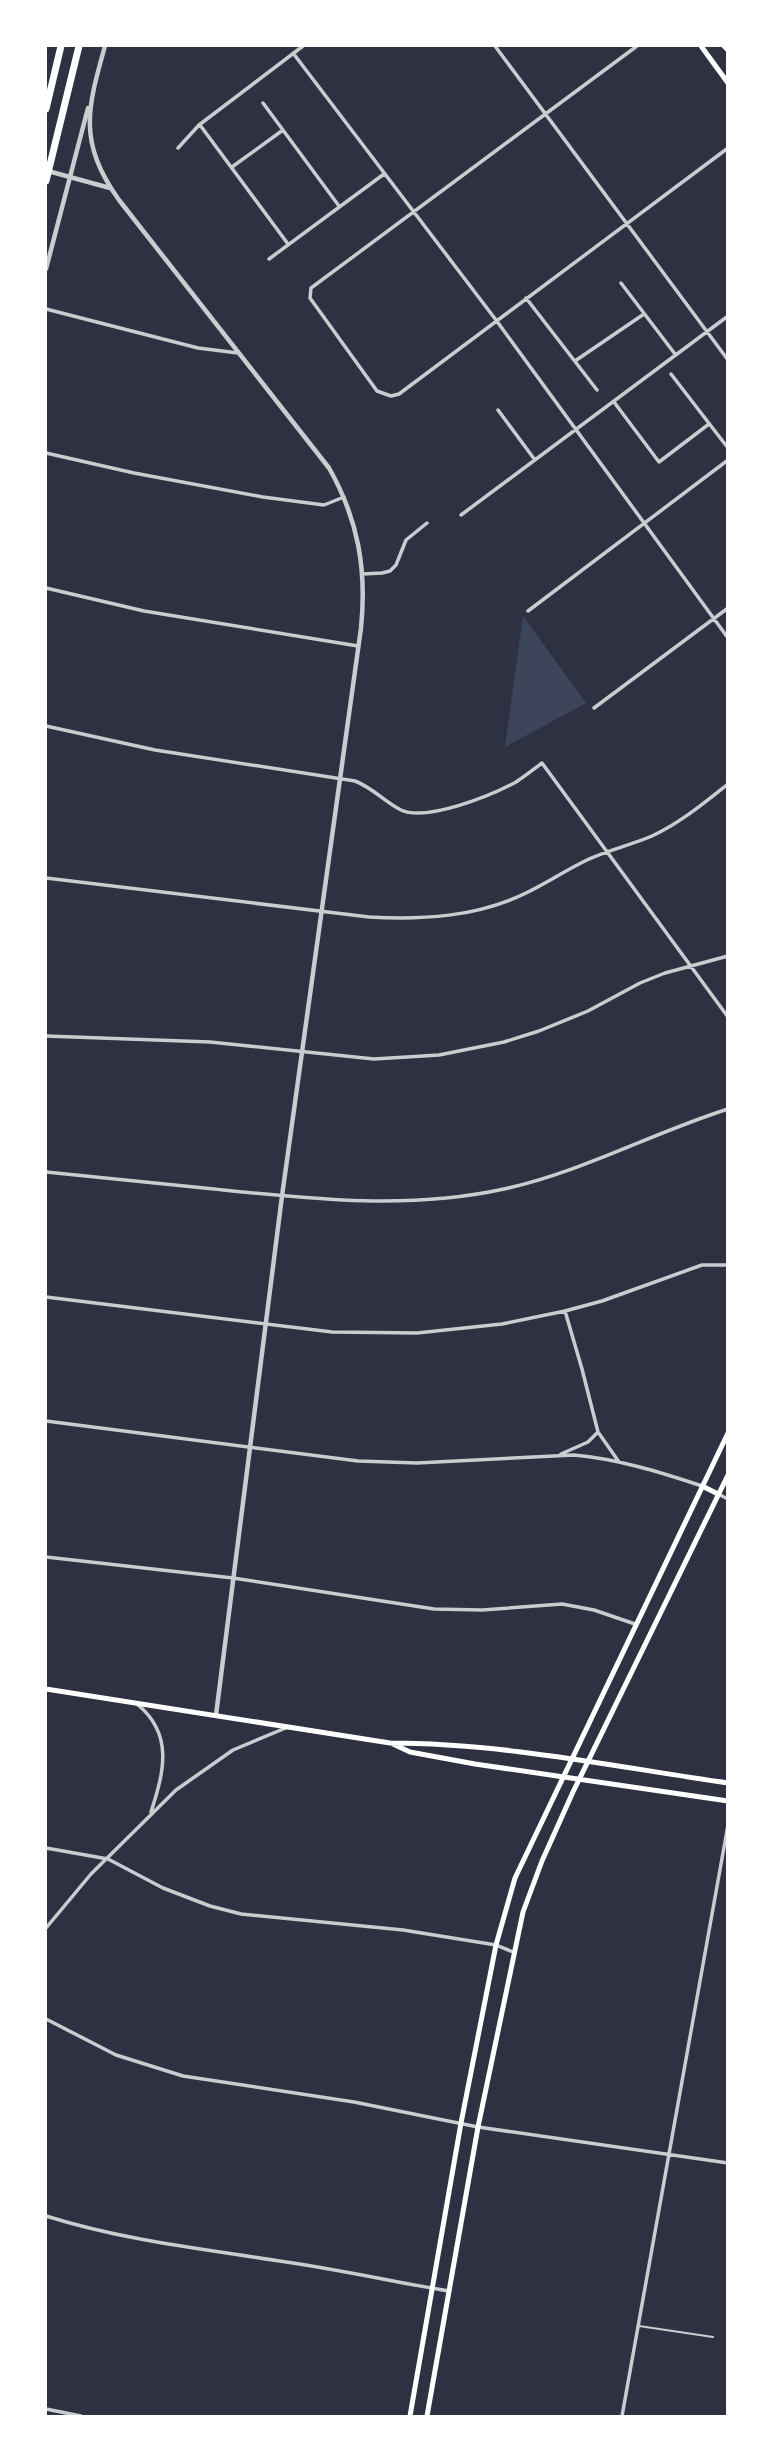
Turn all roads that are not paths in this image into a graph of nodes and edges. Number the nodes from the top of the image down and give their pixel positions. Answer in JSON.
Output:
{"nodes":[{"id":1,"x":61,"y":46,"type":"edge"},
{"id":2,"x":79,"y":46,"type":"edge"},
{"id":3,"x":105,"y":46,"type":"edge"},
{"id":4,"x":303,"y":46,"type":"edge"},
{"id":5,"x":495,"y":46,"type":"edge"},
{"id":6,"x":637,"y":46,"type":"edge"},
{"id":7,"x":701,"y":46,"type":"edge"},
{"id":8,"x":724,"y":46,"type":"edge"},
{"id":9,"x":727,"y":50,"type":"edge"},
{"id":10,"x":293,"y":53,"type":"junction"},
{"id":11,"x":727,"y":83,"type":"edge"},
{"id":12,"x":90,"y":97,"type":"junction"},
{"id":13,"x":263,"y":103,"type":"dead end"},
{"id":14,"x":46,"y":108,"type":"edge"},
{"id":15,"x":545,"y":114,"type":"junction"},
{"id":16,"x":200,"y":125,"type":"junction"},
{"id":17,"x":283,"y":130,"type":"junction"},
{"id":18,"x":178,"y":148,"type":"dead end"},
{"id":19,"x":727,"y":148,"type":"edge"},
{"id":20,"x":232,"y":167,"type":"junction"},
{"id":21,"x":46,"y":171,"type":"edge"},
{"id":22,"x":384,"y":173,"type":"junction"},
{"id":23,"x":70,"y":177,"type":"junction"},
{"id":24,"x":46,"y":181,"type":"edge"},
{"id":25,"x":111,"y":188,"type":"junction"},
{"id":26,"x":339,"y":206,"type":"junction"},
{"id":27,"x":414,"y":212,"type":"junction"},
{"id":28,"x":627,"y":223,"type":"junction"},
{"id":29,"x":288,"y":244,"type":"junction"},
{"id":30,"x":269,"y":258,"type":"dead end"},
{"id":31,"x":46,"y":269,"type":"edge"},
{"id":32,"x":621,"y":283,"type":"dead end"},
{"id":33,"x":526,"y":298,"type":"junction"},
{"id":34,"x":46,"y":309,"type":"edge"},
{"id":35,"x":644,"y":314,"type":"junction"},
{"id":36,"x":727,"y":316,"type":"edge"},
{"id":37,"x":496,"y":320,"type":"junction"},
{"id":38,"x":706,"y":332,"type":"junction"},
{"id":39,"x":240,"y":354,"type":"junction"},
{"id":40,"x":675,"y":355,"type":"junction"},
{"id":41,"x":727,"y":360,"type":"edge"},
{"id":42,"x":575,"y":362,"type":"junction"},
{"id":43,"x":671,"y":374,"type":"dead end"},
{"id":44,"x":597,"y":390,"type":"dead end"},
{"id":45,"x":614,"y":401,"type":"junction"},
{"id":46,"x":498,"y":410,"type":"dead end"},
{"id":47,"x":709,"y":424,"type":"junction"},
{"id":48,"x":576,"y":430,"type":"junction"},
{"id":49,"x":727,"y":448,"type":"edge"},
{"id":50,"x":46,"y":453,"type":"edge"},
{"id":51,"x":536,"y":460,"type":"junction"},
{"id":52,"x":727,"y":460,"type":"edge"},
{"id":53,"x":344,"y":497,"type":"junction"},
{"id":54,"x":461,"y":515,"type":"dead end"},
{"id":55,"x":427,"y":523,"type":"dead end"},
{"id":56,"x":644,"y":523,"type":"junction"},
{"id":57,"x":363,"y":574,"type":"junction"},
{"id":58,"x":46,"y":588,"type":"edge"},
{"id":59,"x":727,"y":608,"type":"edge"},
{"id":60,"x":528,"y":611,"type":"dead end"},
{"id":61,"x":713,"y":619,"type":"junction"},
{"id":62,"x":727,"y":638,"type":"edge"},
{"id":63,"x":358,"y":646,"type":"junction"},
{"id":64,"x":594,"y":708,"type":"dead end"},
{"id":65,"x":46,"y":726,"type":"edge"},
{"id":66,"x":341,"y":778,"type":"junction"},
{"id":67,"x":727,"y":785,"type":"edge"},
{"id":68,"x":607,"y":852,"type":"junction"},
{"id":69,"x":46,"y":878,"type":"edge"},
{"id":70,"x":323,"y":912,"type":"junction"},
{"id":71,"x":727,"y":956,"type":"edge"},
{"id":72,"x":689,"y":966,"type":"junction"},
{"id":73,"x":727,"y":1017,"type":"edge"},
{"id":74,"x":46,"y":1036,"type":"edge"},
{"id":75,"x":303,"y":1052,"type":"junction"},
{"id":76,"x":727,"y":1109,"type":"edge"},
{"id":77,"x":46,"y":1172,"type":"edge"},
{"id":78,"x":282,"y":1196,"type":"junction"},
{"id":79,"x":727,"y":1265,"type":"edge"},
{"id":80,"x":46,"y":1297,"type":"edge"},
{"id":81,"x":565,"y":1311,"type":"junction"},
{"id":82,"x":265,"y":1325,"type":"junction"},
{"id":83,"x":46,"y":1421,"type":"edge"},
{"id":84,"x":598,"y":1432,"type":"junction"},
{"id":85,"x":727,"y":1433,"type":"edge"},
{"id":86,"x":250,"y":1446,"type":"junction"},
{"id":87,"x":559,"y":1454,"type":"junction"},
{"id":88,"x":619,"y":1462,"type":"junction"},
{"id":89,"x":727,"y":1475,"type":"edge"},
{"id":90,"x":702,"y":1486,"type":"junction"},
{"id":91,"x":718,"y":1494,"type":"junction"},
{"id":92,"x":727,"y":1499,"type":"edge"},
{"id":93,"x":46,"y":1557,"type":"edge"},
{"id":94,"x":233,"y":1578,"type":"junction"},
{"id":95,"x":635,"y":1624,"type":"junction"},
{"id":96,"x":46,"y":1689,"type":"edge"},
{"id":97,"x":135,"y":1702,"type":"junction"},
{"id":98,"x":216,"y":1715,"type":"junction"},
{"id":99,"x":290,"y":1727,"type":"junction"},
{"id":100,"x":390,"y":1743,"type":"junction"},
{"id":101,"x":571,"y":1760,"type":"junction"},
{"id":102,"x":588,"y":1762,"type":"junction"},
{"id":103,"x":563,"y":1777,"type":"junction"},
{"id":104,"x":578,"y":1780,"type":"junction"},
{"id":105,"x":727,"y":1783,"type":"edge"},
{"id":106,"x":727,"y":1801,"type":"edge"},
{"id":107,"x":151,"y":1812,"type":"junction"},
{"id":108,"x":727,"y":1825,"type":"edge"},
{"id":109,"x":46,"y":1849,"type":"edge"},
{"id":110,"x":108,"y":1859,"type":"junction"},
{"id":111,"x":46,"y":1928,"type":"edge"},
{"id":112,"x":496,"y":1945,"type":"junction"},
{"id":113,"x":513,"y":1952,"type":"junction"},
{"id":114,"x":46,"y":2019,"type":"edge"},
{"id":115,"x":461,"y":2123,"type":"junction"},
{"id":116,"x":478,"y":2127,"type":"junction"},
{"id":117,"x":670,"y":2155,"type":"junction"},
{"id":118,"x":727,"y":2163,"type":"edge"},
{"id":119,"x":46,"y":2216,"type":"edge"},
{"id":120,"x":433,"y":2288,"type":"junction"},
{"id":121,"x":449,"y":2291,"type":"junction"},
{"id":122,"x":638,"y":2326,"type":"junction"},
{"id":123,"x":713,"y":2337,"type":"dead end"},
{"id":124,"x":46,"y":2409,"type":"edge"},
{"id":125,"x":81,"y":2417,"type":"edge"},
{"id":126,"x":410,"y":2417,"type":"edge"},
{"id":127,"x":428,"y":2417,"type":"edge"},
{"id":128,"x":622,"y":2417,"type":"edge"}],
"edges":[{"from":1,"to":14,"type":"highway"},
{"from":2,"to":24,"type":"highway"},
{"from":3,"to":12,"type":"street"},
{"from":4,"to":10,"type":"street"},
{"from":5,"to":15,"type":"street"},
{"from":6,"to":15,"type":"street"},
{"from":7,"to":11,"type":"main road"},
{"from":8,"to":9,"type":"main road"},
{"from":10,"to":16,"type":"street"},
{"from":10,"to":22,"type":"street"},
{"from":12,"to":23,"type":"street"},
{"from":12,"to":25,"type":"street"},
{"from":13,"to":17,"type":"street"},
{"from":15,"to":27,"type":"street"},
{"from":15,"to":28,"type":"street"},
{"from":16,"to":18,"type":"street"},
{"from":16,"to":20,"type":"street"},
{"from":17,"to":20,"type":"street"},
{"from":17,"to":26,"type":"street"},
{"from":19,"to":28,"type":"street"},
{"from":20,"to":29,"type":"street"},
{"from":21,"to":23,"type":"street"},
{"from":22,"to":26,"type":"street"},
{"from":22,"to":27,"type":"street"},
{"from":23,"to":25,"type":"street"},
{"from":23,"to":31,"type":"street"},
{"from":25,"to":39,"type":"street"},
{"from":26,"to":29,"type":"street"},
{"from":27,"to":37,"type":"street"},
{"from":27,"to":37,"type":"street"},
{"from":28,"to":33,"type":"street"},
{"from":28,"to":38,"type":"street"},
{"from":29,"to":30,"type":"street"},
{"from":32,"to":35,"type":"street"},
{"from":33,"to":37,"type":"street"},
{"from":33,"to":42,"type":"street"},
{"from":34,"to":39,"type":"street"},
{"from":35,"to":40,"type":"street"},
{"from":35,"to":42,"type":"street"},
{"from":36,"to":38,"type":"street"},
{"from":37,"to":48,"type":"street"},
{"from":38,"to":40,"type":"street"},
{"from":38,"to":41,"type":"street"},
{"from":39,"to":53,"type":"street"},
{"from":40,"to":45,"type":"street"},
{"from":42,"to":44,"type":"street"},
{"from":43,"to":47,"type":"street"},
{"from":45,"to":47,"type":"street"},
{"from":45,"to":48,"type":"street"},
{"from":46,"to":51,"type":"street"},
{"from":47,"to":49,"type":"street"},
{"from":48,"to":51,"type":"street"},
{"from":48,"to":56,"type":"street"},
{"from":50,"to":53,"type":"street"},
{"from":51,"to":54,"type":"street"},
{"from":52,"to":56,"type":"street"},
{"from":53,"to":57,"type":"street"},
{"from":55,"to":57,"type":"street"},
{"from":56,"to":60,"type":"street"},
{"from":56,"to":61,"type":"street"},
{"from":57,"to":63,"type":"street"},
{"from":58,"to":63,"type":"street"},
{"from":59,"to":61,"type":"street"},
{"from":61,"to":62,"type":"street"},
{"from":61,"to":64,"type":"street"},
{"from":63,"to":66,"type":"street"},
{"from":65,"to":66,"type":"street"},
{"from":66,"to":68,"type":"street"},
{"from":66,"to":70,"type":"street"},
{"from":67,"to":68,"type":"street"},
{"from":68,"to":70,"type":"street"},
{"from":68,"to":72,"type":"street"},
{"from":69,"to":70,"type":"street"},
{"from":70,"to":75,"type":"street"},
{"from":71,"to":72,"type":"street"},
{"from":72,"to":73,"type":"street"},
{"from":72,"to":75,"type":"street"},
{"from":74,"to":75,"type":"street"},
{"from":75,"to":78,"type":"street"},
{"from":76,"to":78,"type":"street"},
{"from":77,"to":78,"type":"street"},
{"from":78,"to":82,"type":"street"},
{"from":79,"to":81,"type":"street"},
{"from":80,"to":82,"type":"street"},
{"from":81,"to":82,"type":"street"},
{"from":81,"to":84,"type":"street"},
{"from":82,"to":86,"type":"street"},
{"from":83,"to":86,"type":"street"},
{"from":84,"to":87,"type":"street"},
{"from":84,"to":88,"type":"street"},
{"from":85,"to":90,"type":"main road"},
{"from":86,"to":87,"type":"street"},
{"from":86,"to":94,"type":"street"},
{"from":87,"to":88,"type":"street"},
{"from":88,"to":90,"type":"street"},
{"from":89,"to":91,"type":"main road"},
{"from":90,"to":91,"type":"main road"},
{"from":90,"to":95,"type":"main road"},
{"from":91,"to":92,"type":"street"},
{"from":91,"to":102,"type":"main road"},
{"from":93,"to":94,"type":"street"},
{"from":94,"to":95,"type":"street"},
{"from":94,"to":98,"type":"street"},
{"from":95,"to":101,"type":"main road"},
{"from":96,"to":97,"type":"main road"},
{"from":97,"to":98,"type":"main road"},
{"from":97,"to":107,"type":"street"},
{"from":98,"to":99,"type":"main road"},
{"from":99,"to":100,"type":"main road"},
{"from":99,"to":107,"type":"street"},
{"from":100,"to":101,"type":"main road"},
{"from":100,"to":103,"type":"main road"},
{"from":101,"to":102,"type":"main road"},
{"from":101,"to":103,"type":"main road"},
{"from":102,"to":104,"type":"main road"},
{"from":102,"to":105,"type":"main road"},
{"from":103,"to":104,"type":"main road"},
{"from":103,"to":112,"type":"main road"},
{"from":104,"to":106,"type":"main road"},
{"from":104,"to":113,"type":"main road"},
{"from":107,"to":110,"type":"street"},
{"from":108,"to":117,"type":"street"},
{"from":109,"to":110,"type":"street"},
{"from":110,"to":111,"type":"street"},
{"from":110,"to":112,"type":"street"},
{"from":112,"to":113,"type":"street"},
{"from":112,"to":115,"type":"main road"},
{"from":113,"to":116,"type":"main road"},
{"from":114,"to":115,"type":"street"},
{"from":115,"to":116,"type":"street"},
{"from":115,"to":120,"type":"main road"},
{"from":116,"to":117,"type":"street"},
{"from":116,"to":121,"type":"main road"},
{"from":117,"to":118,"type":"street"},
{"from":117,"to":122,"type":"street"},
{"from":119,"to":120,"type":"street"},
{"from":120,"to":121,"type":"street"},
{"from":120,"to":126,"type":"main road"},
{"from":121,"to":127,"type":"main road"},
{"from":122,"to":123,"type":"lane"},
{"from":122,"to":128,"type":"street"},
{"from":124,"to":125,"type":"street"}]}
